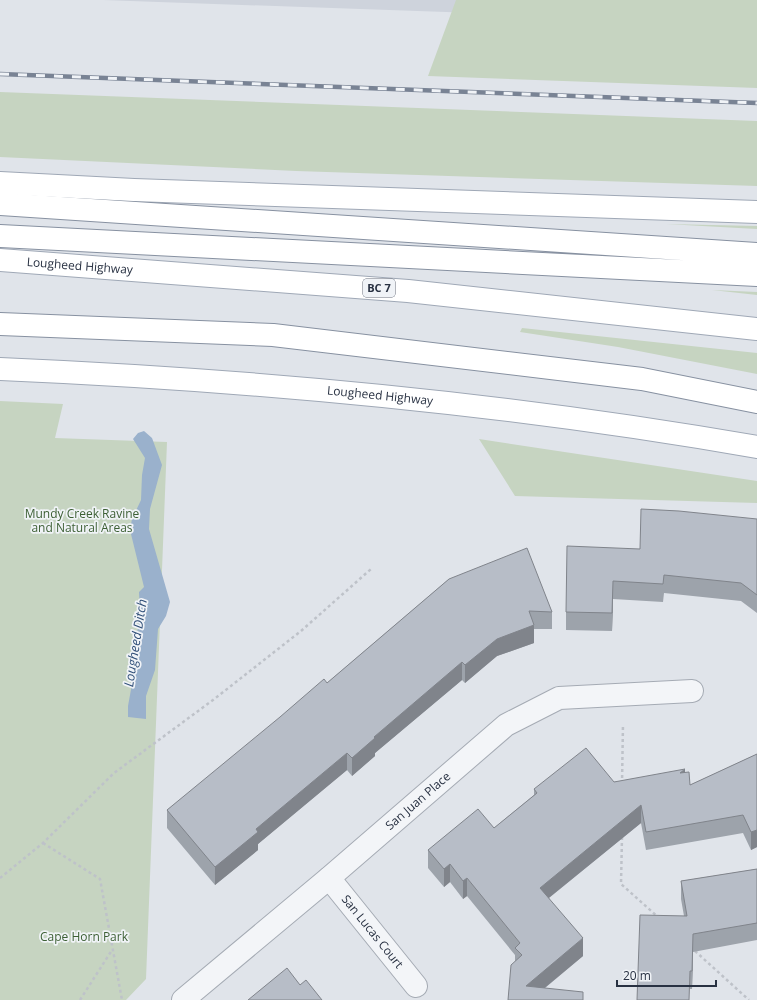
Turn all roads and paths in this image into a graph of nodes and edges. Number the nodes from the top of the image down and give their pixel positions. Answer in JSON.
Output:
{"nodes":[{"id":1,"x":0,"y":183,"type":"edge"},
{"id":2,"x":0,"y":204,"type":"edge"},
{"id":3,"x":757,"y":212,"type":"edge"},
{"id":4,"x":0,"y":236,"type":"edge"},
{"id":5,"x":757,"y":254,"type":"edge"},
{"id":6,"x":0,"y":260,"type":"edge"},
{"id":7,"x":757,"y":275,"type":"edge"},
{"id":8,"x":0,"y":324,"type":"edge"},
{"id":9,"x":757,"y":329,"type":"edge"},
{"id":10,"x":0,"y":368,"type":"edge"},
{"id":11,"x":757,"y":402,"type":"edge"},
{"id":12,"x":757,"y":447,"type":"edge"},
{"id":13,"x":371,"y":569,"type":"dead end"},
{"id":14,"x":692,"y":691,"type":"dead end"},
{"id":15,"x":623,"y":724,"type":"dead end"},
{"id":16,"x":622,"y":791,"type":"edge"},
{"id":17,"x":622,"y":830,"type":"edge"},
{"id":18,"x":43,"y":843,"type":"junction"},
{"id":19,"x":0,"y":878,"type":"edge"},
{"id":20,"x":329,"y":878,"type":"junction"},
{"id":21,"x":661,"y":920,"type":"edge"},
{"id":22,"x":690,"y":946,"type":"edge"},
{"id":23,"x":112,"y":949,"type":"junction"},
{"id":24,"x":416,"y":986,"type":"dead end"},
{"id":25,"x":80,"y":1000,"type":"edge"},
{"id":26,"x":122,"y":1000,"type":"edge"},
{"id":27,"x":183,"y":1000,"type":"edge"},
{"id":28,"x":749,"y":1000,"type":"edge"}],
"edges":[{"from":1,"to":3,"type":"main road"},
{"from":2,"to":5,"type":"main road"},
{"from":4,"to":7,"type":"main road"},
{"from":6,"to":9,"type":"main road","name":"Lougheed Highway","number":"BC 7"},
{"from":8,"to":11,"type":"main road"},
{"from":10,"to":12,"type":"main road","name":"Lougheed Highway"},
{"from":13,"to":18,"type":"path"},
{"from":14,"to":20,"type":"street","name":"San Juan Place"},
{"from":15,"to":16,"type":"path"},
{"from":17,"to":21,"type":"path"},
{"from":18,"to":19,"type":"path"},
{"from":18,"to":23,"type":"path"},
{"from":20,"to":24,"type":"street","name":"San Lucas Court"},
{"from":20,"to":27,"type":"street","name":"San Juan Place"},
{"from":22,"to":28,"type":"path"},
{"from":23,"to":25,"type":"path"},
{"from":23,"to":26,"type":"path"}]}
